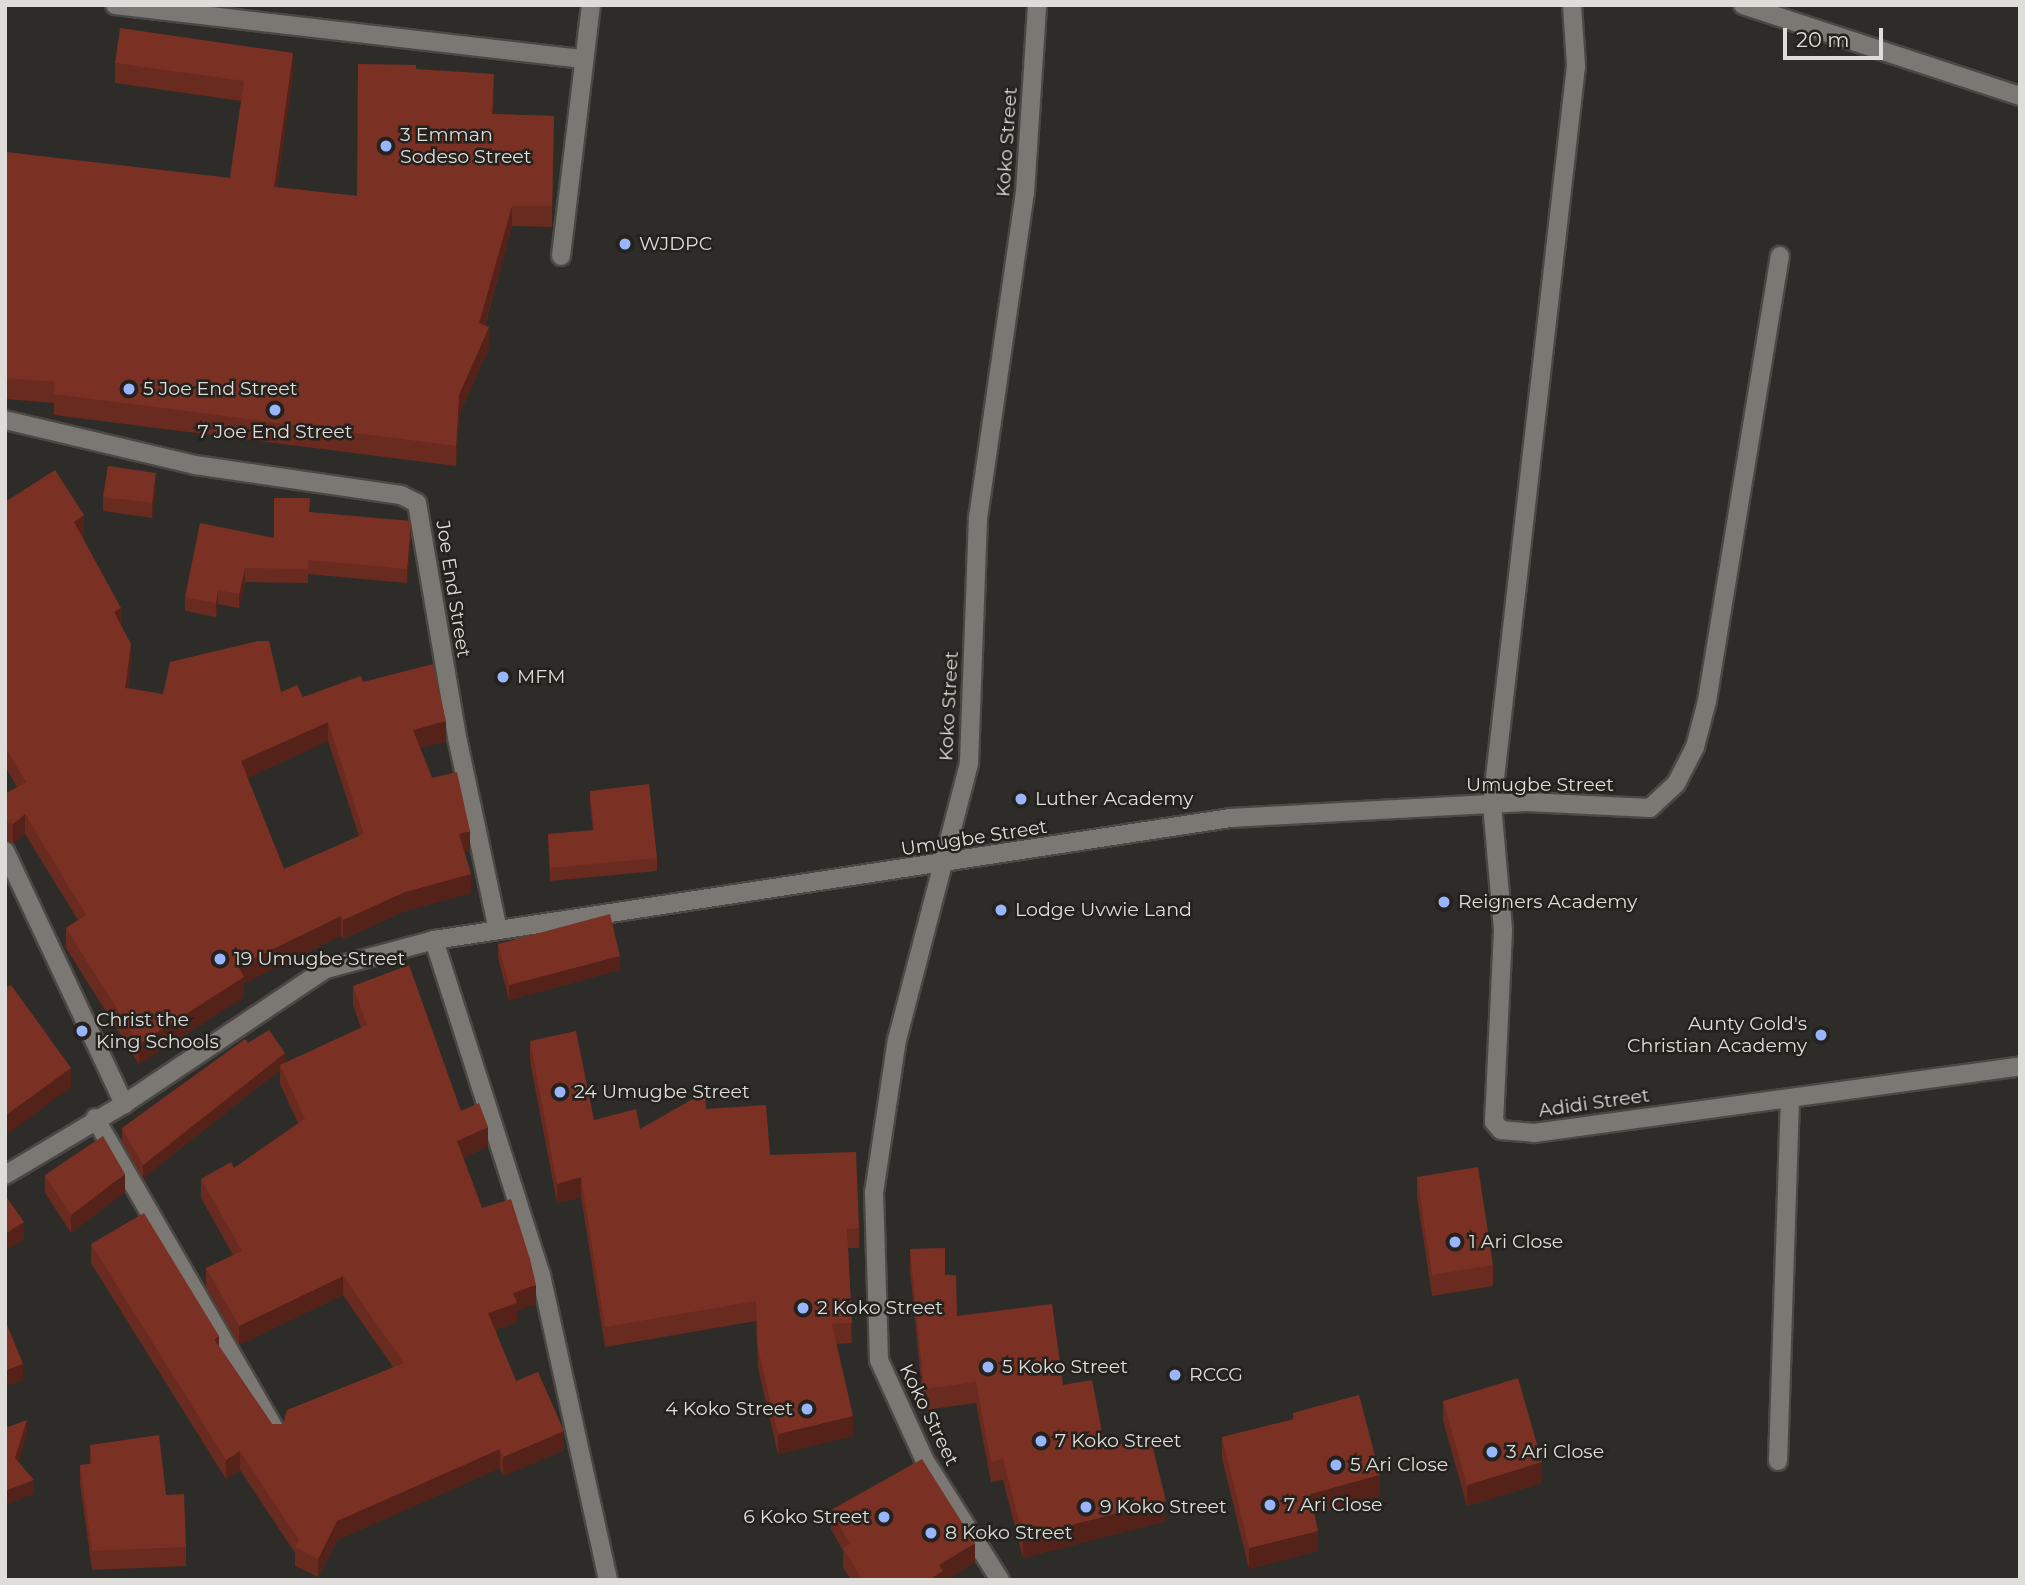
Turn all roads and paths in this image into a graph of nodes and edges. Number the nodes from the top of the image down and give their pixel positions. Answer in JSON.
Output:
{"nodes":[{"id":1,"x":115,"y":5,"type":"edge"},
{"id":2,"x":591,"y":5,"type":"edge"},
{"id":3,"x":1037,"y":5,"type":"edge"},
{"id":4,"x":1572,"y":5,"type":"edge"},
{"id":5,"x":1743,"y":5,"type":"edge"},
{"id":6,"x":583,"y":59,"type":"junction"},
{"id":7,"x":2020,"y":96,"type":"edge"},
{"id":8,"x":561,"y":256,"type":"dead end"},
{"id":9,"x":1780,"y":256,"type":"dead end"},
{"id":10,"x":5,"y":420,"type":"edge"},
{"id":11,"x":1492,"y":804,"type":"junction"},
{"id":12,"x":5,"y":851,"type":"edge"},
{"id":13,"x":943,"y":865,"type":"junction"},
{"id":14,"x":498,"y":930,"type":"junction"},
{"id":15,"x":434,"y":940,"type":"junction"},
{"id":16,"x":2020,"y":1066,"type":"edge"},
{"id":17,"x":1790,"y":1098,"type":"junction"},
{"id":18,"x":124,"y":1104,"type":"junction"},
{"id":19,"x":95,"y":1118,"type":"junction"},
{"id":20,"x":5,"y":1175,"type":"edge"},
{"id":21,"x":277,"y":1433,"type":"edge"},
{"id":22,"x":1778,"y":1461,"type":"dead end"},
{"id":23,"x":995,"y":1577,"type":"edge"},
{"id":24,"x":608,"y":1580,"type":"edge"}],
"edges":[{"from":1,"to":6,"type":"street"},
{"from":2,"to":6,"type":"street"},
{"from":3,"to":13,"type":"street","name":"Koko Street"},
{"from":4,"to":11,"type":"street","name":"Adidi Street"},
{"from":5,"to":7,"type":"street"},
{"from":6,"to":8,"type":"street"},
{"from":9,"to":11,"type":"street","name":"Umugbe Street"},
{"from":10,"to":14,"type":"street","name":"Joe End Street"},
{"from":11,"to":13,"type":"street","name":"Umugbe Street"},
{"from":11,"to":17,"type":"street","name":"Adidi Street"},
{"from":12,"to":18,"type":"street"},
{"from":13,"to":14,"type":"street","name":"Umugbe Street"},
{"from":13,"to":23,"type":"street","name":"Koko Street"},
{"from":14,"to":15,"type":"street","name":"Umugbe Street"},
{"from":15,"to":18,"type":"street","name":"Umugbe Street"},
{"from":15,"to":24,"type":"street"},
{"from":16,"to":17,"type":"street","name":"Adidi Street"},
{"from":17,"to":22,"type":"street"},
{"from":18,"to":19,"type":"street","name":"Umugbe Street"},
{"from":19,"to":20,"type":"street","name":"Umugbe Street"},
{"from":19,"to":21,"type":"street"}]}
